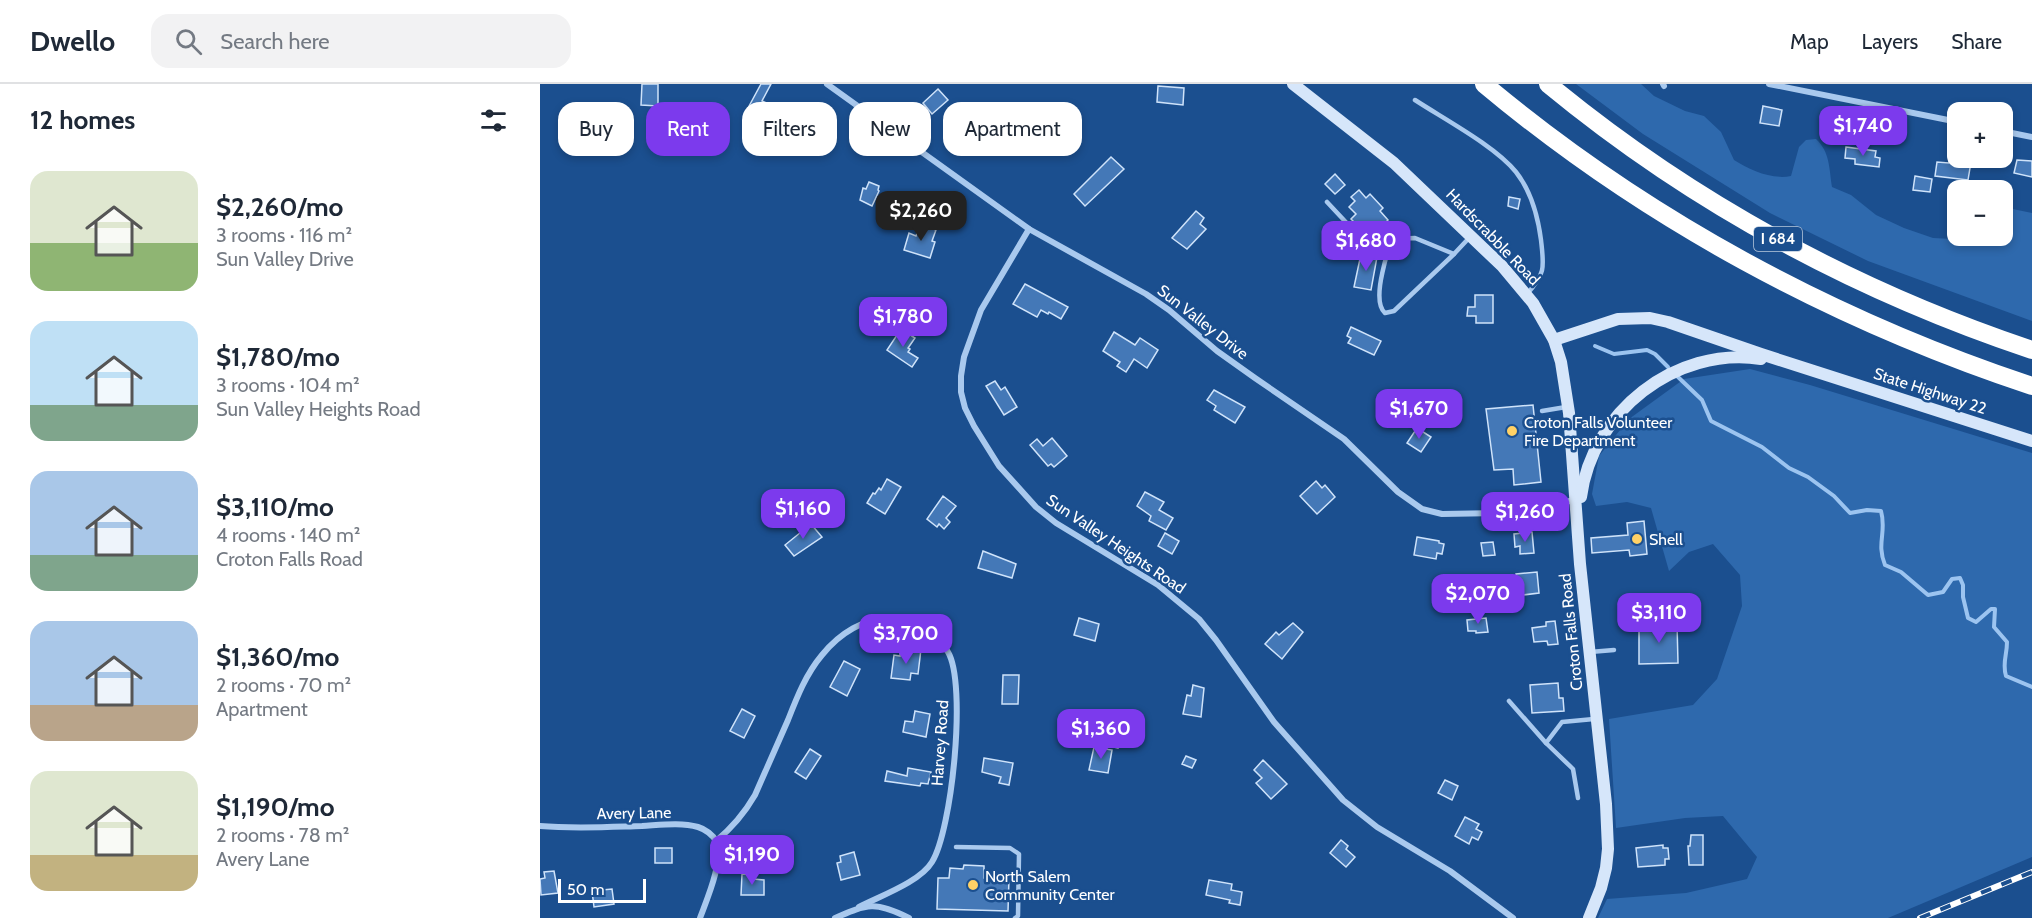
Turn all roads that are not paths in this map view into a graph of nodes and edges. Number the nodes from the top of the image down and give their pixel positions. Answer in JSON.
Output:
{"nodes":[{"id":1,"x":827,"y":84,"type":"edge"},
{"id":2,"x":1293,"y":84,"type":"edge"},
{"id":3,"x":1484,"y":84,"type":"edge"},
{"id":4,"x":1548,"y":84,"type":"edge"},
{"id":5,"x":1769,"y":84,"type":"edge"},
{"id":6,"x":1416,"y":100,"type":"dead end"},
{"id":7,"x":1947,"y":120,"type":"edge"},
{"id":8,"x":2013,"y":133,"type":"edge"},
{"id":9,"x":2032,"y":137,"type":"edge"},
{"id":10,"x":1327,"y":202,"type":"dead end"},
{"id":11,"x":1029,"y":229,"type":"junction"},
{"id":12,"x":1471,"y":236,"type":"junction"},
{"id":13,"x":1391,"y":239,"type":"junction"},
{"id":14,"x":1454,"y":254,"type":"junction"},
{"id":15,"x":1527,"y":294,"type":"junction"},
{"id":16,"x":1554,"y":340,"type":"junction"},
{"id":17,"x":2032,"y":350,"type":"edge"},
{"id":18,"x":1818,"y":372,"type":"junction"},
{"id":19,"x":2032,"y":386,"type":"edge"},
{"id":20,"x":1568,"y":407,"type":"junction"},
{"id":21,"x":1542,"y":411,"type":"dead end"},
{"id":22,"x":2032,"y":441,"type":"edge"},
{"id":23,"x":1576,"y":500,"type":"junction"},
{"id":24,"x":1577,"y":525,"type":"junction"},
{"id":25,"x":1614,"y":650,"type":"dead end"},
{"id":26,"x":1590,"y":652,"type":"junction"},
{"id":27,"x":1509,"y":701,"type":"dead end"},
{"id":28,"x":1597,"y":718,"type":"junction"},
{"id":29,"x":1546,"y":743,"type":"junction"},
{"id":30,"x":1578,"y":798,"type":"dead end"},
{"id":31,"x":540,"y":826,"type":"edge"},
{"id":32,"x":716,"y":842,"type":"junction"},
{"id":33,"x":956,"y":847,"type":"dead end"},
{"id":34,"x":859,"y":907,"type":"junction"},
{"id":35,"x":843,"y":916,"type":"edge"},
{"id":36,"x":700,"y":918,"type":"edge"},
{"id":37,"x":835,"y":918,"type":"edge"},
{"id":38,"x":909,"y":918,"type":"edge"},
{"id":39,"x":1015,"y":918,"type":"edge"},
{"id":40,"x":1514,"y":918,"type":"edge"},
{"id":41,"x":1589,"y":918,"type":"edge"}],
"edges":[{"from":1,"to":11,"type":"street","name":"Sun Valley Drive"},
{"from":2,"to":12,"type":"main road","name":"Hardscrabble Road"},
{"from":3,"to":19,"type":"highway","number":"I 684"},
{"from":4,"to":17,"type":"highway","number":"I 684"},
{"from":5,"to":7,"type":"street"},
{"from":6,"to":15,"type":"lane"},
{"from":8,"to":9,"type":"street"},
{"from":10,"to":13,"type":"lane"},
{"from":11,"to":23,"type":"street","name":"Sun Valley Drive"},
{"from":11,"to":40,"type":"street","name":"Sun Valley Heights Road"},
{"from":12,"to":14,"type":"lane"},
{"from":12,"to":15,"type":"main road","name":"Hardscrabble Road"},
{"from":13,"to":14,"type":"lane"},
{"from":13,"to":14,"type":"lane"},
{"from":15,"to":16,"type":"main road","name":"Hardscrabble Road"},
{"from":16,"to":18,"type":"main road"},
{"from":16,"to":20,"type":"main road","name":"Croton Falls Road"},
{"from":18,"to":22,"type":"main road","name":"State Highway 22"},
{"from":18,"to":24,"type":"main road"},
{"from":20,"to":21,"type":"lane"},
{"from":20,"to":23,"type":"main road","name":"Croton Falls Road"},
{"from":23,"to":24,"type":"main road","name":"Croton Falls Road"},
{"from":24,"to":26,"type":"main road","name":"Croton Falls Road"},
{"from":25,"to":26,"type":"lane"},
{"from":26,"to":28,"type":"main road","name":"Croton Falls Road"},
{"from":27,"to":29,"type":"lane"},
{"from":28,"to":29,"type":"lane"},
{"from":28,"to":41,"type":"main road","name":"Croton Falls Road"},
{"from":29,"to":30,"type":"lane"},
{"from":31,"to":32,"type":"street","name":"Avery Lane"},
{"from":32,"to":34,"type":"street","name":"Harvey Road"},
{"from":32,"to":36,"type":"street"},
{"from":33,"to":39,"type":"lane"},
{"from":34,"to":35,"type":"street","name":"Harvey Road"},
{"from":34,"to":38,"type":"street"},
{"from":35,"to":37,"type":"street","name":"Harvey Road"}]}
